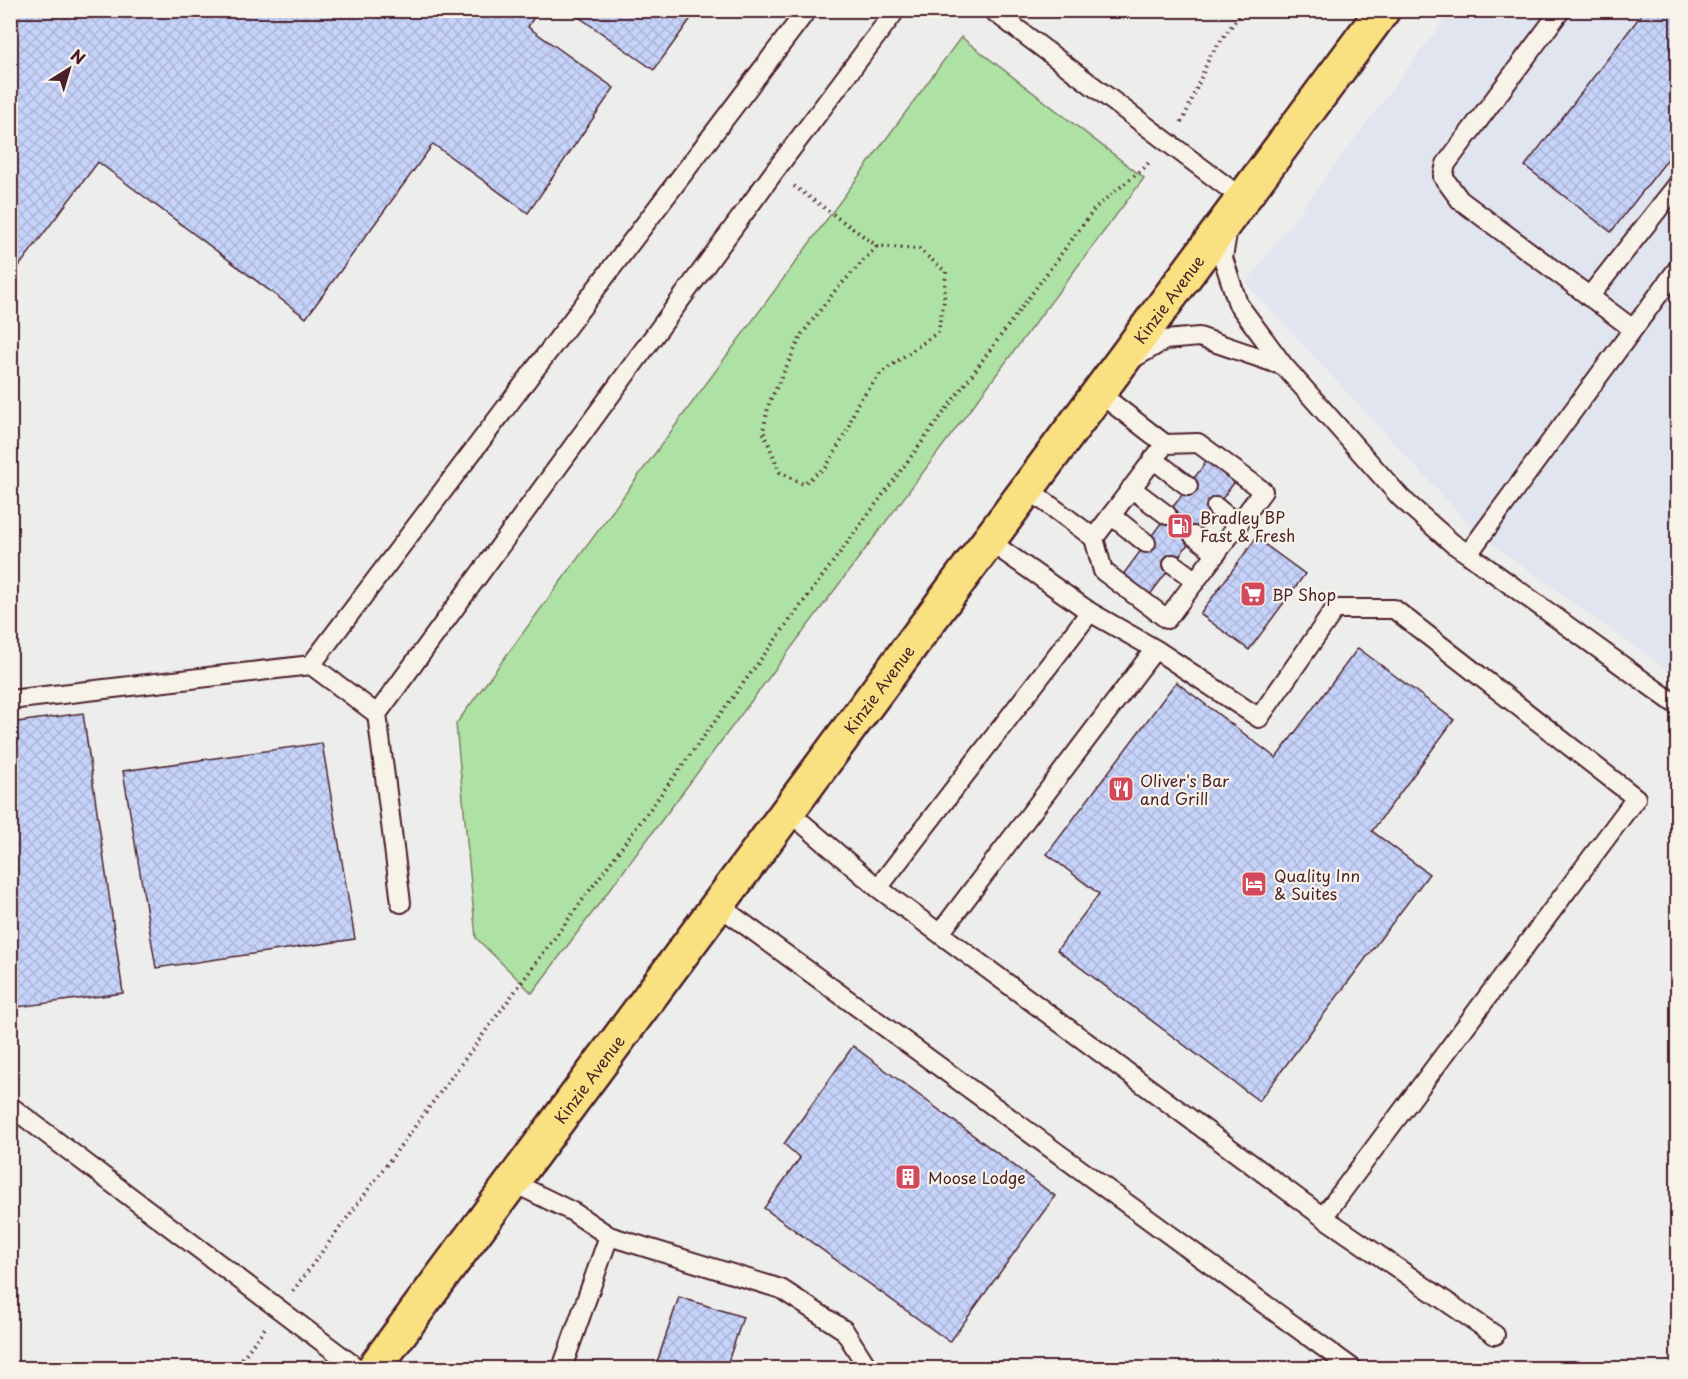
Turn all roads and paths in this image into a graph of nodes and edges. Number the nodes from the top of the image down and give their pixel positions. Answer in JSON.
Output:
{"nodes":[{"id":1,"x":807,"y":10,"type":"edge"},
{"id":2,"x":896,"y":10,"type":"edge"},
{"id":3,"x":992,"y":10,"type":"edge"},
{"id":4,"x":1243,"y":10,"type":"edge"},
{"id":5,"x":1383,"y":10,"type":"edge"},
{"id":6,"x":1561,"y":10,"type":"edge"},
{"id":7,"x":1166,"y":141,"type":"junction"},
{"id":8,"x":774,"y":172,"type":"junction"},
{"id":9,"x":1677,"y":184,"type":"edge"},
{"id":10,"x":1237,"y":208,"type":"junction"},
{"id":11,"x":877,"y":246,"type":"junction"},
{"id":12,"x":1677,"y":268,"type":"edge"},
{"id":13,"x":1589,"y":297,"type":"junction"},
{"id":14,"x":1633,"y":329,"type":"junction"},
{"id":15,"x":1284,"y":366,"type":"junction"},
{"id":16,"x":1118,"y":367,"type":"junction"},
{"id":17,"x":1099,"y":393,"type":"junction"},
{"id":18,"x":1165,"y":444,"type":"junction"},
{"id":19,"x":1153,"y":459,"type":"junction"},
{"id":20,"x":1188,"y":486,"type":"dead end"},
{"id":21,"x":1028,"y":489,"type":"junction"},
{"id":22,"x":1131,"y":489,"type":"junction"},
{"id":23,"x":1215,"y":507,"type":"dead end"},
{"id":24,"x":1111,"y":515,"type":"junction"},
{"id":25,"x":1167,"y":515,"type":"dead end"},
{"id":26,"x":1238,"y":525,"type":"junction"},
{"id":27,"x":1194,"y":536,"type":"dead end"},
{"id":28,"x":1094,"y":538,"type":"junction"},
{"id":29,"x":989,"y":542,"type":"junction"},
{"id":30,"x":1146,"y":543,"type":"dead end"},
{"id":31,"x":1217,"y":553,"type":"junction"},
{"id":32,"x":1468,"y":554,"type":"junction"},
{"id":33,"x":1173,"y":564,"type":"dead end"},
{"id":34,"x":1196,"y":581,"type":"junction"},
{"id":35,"x":1090,"y":612,"type":"junction"},
{"id":36,"x":1155,"y":649,"type":"junction"},
{"id":37,"x":310,"y":665,"type":"junction"},
{"id":38,"x":10,"y":700,"type":"edge"},
{"id":39,"x":1677,"y":706,"type":"edge"},
{"id":40,"x":376,"y":714,"type":"junction"},
{"id":41,"x":788,"y":811,"type":"junction"},
{"id":42,"x":878,"y":888,"type":"junction"},
{"id":43,"x":401,"y":903,"type":"dead end"},
{"id":44,"x":718,"y":905,"type":"junction"},
{"id":45,"x":940,"y":933,"type":"junction"},
{"id":46,"x":10,"y":1106,"type":"edge"},
{"id":47,"x":512,"y":1182,"type":"junction"},
{"id":48,"x":1323,"y":1217,"type":"junction"},
{"id":49,"x":609,"y":1236,"type":"junction"},
{"id":50,"x":279,"y":1309,"type":"junction"},
{"id":51,"x":1495,"y":1335,"type":"dead end"},
{"id":52,"x":235,"y":1368,"type":"edge"},
{"id":53,"x":357,"y":1368,"type":"edge"},
{"id":54,"x":374,"y":1368,"type":"edge"},
{"id":55,"x":562,"y":1368,"type":"edge"},
{"id":56,"x":868,"y":1368,"type":"edge"},
{"id":57,"x":1352,"y":1368,"type":"edge"}],
"edges":[{"from":1,"to":37,"type":"lane"},
{"from":2,"to":8,"type":"lane"},
{"from":3,"to":7,"type":"lane"},
{"from":4,"to":7,"type":"path"},
{"from":5,"to":10,"type":"main road","name":"Kinzie Avenue"},
{"from":6,"to":13,"type":"lane"},
{"from":7,"to":10,"type":"lane"},
{"from":7,"to":50,"type":"path"},
{"from":8,"to":11,"type":"path"},
{"from":8,"to":40,"type":"lane"},
{"from":9,"to":13,"type":"lane"},
{"from":10,"to":15,"type":"lane"},
{"from":10,"to":16,"type":"main road","name":"Kinzie Avenue"},
{"from":11,"to":11,"type":"path"},
{"from":12,"to":14,"type":"lane"},
{"from":13,"to":14,"type":"lane"},
{"from":14,"to":32,"type":"lane"},
{"from":15,"to":16,"type":"lane"},
{"from":15,"to":32,"type":"lane"},
{"from":16,"to":17,"type":"main road","name":"Kinzie Avenue"},
{"from":17,"to":18,"type":"lane"},
{"from":17,"to":21,"type":"main road","name":"Kinzie Avenue"},
{"from":18,"to":19,"type":"lane"},
{"from":18,"to":26,"type":"lane"},
{"from":19,"to":20,"type":"lane"},
{"from":19,"to":22,"type":"lane"},
{"from":21,"to":28,"type":"lane"},
{"from":21,"to":29,"type":"main road","name":"Kinzie Avenue"},
{"from":22,"to":24,"type":"lane"},
{"from":22,"to":25,"type":"lane"},
{"from":23,"to":26,"type":"lane"},
{"from":24,"to":28,"type":"lane"},
{"from":24,"to":30,"type":"lane"},
{"from":26,"to":31,"type":"lane"},
{"from":27,"to":31,"type":"lane"},
{"from":28,"to":34,"type":"lane"},
{"from":29,"to":35,"type":"lane"},
{"from":29,"to":41,"type":"main road","name":"Kinzie Avenue"},
{"from":31,"to":34,"type":"lane"},
{"from":32,"to":39,"type":"lane"},
{"from":33,"to":34,"type":"lane"},
{"from":35,"to":36,"type":"lane"},
{"from":35,"to":42,"type":"lane"},
{"from":36,"to":45,"type":"lane"},
{"from":36,"to":48,"type":"lane"},
{"from":37,"to":38,"type":"lane"},
{"from":37,"to":40,"type":"lane"},
{"from":40,"to":43,"type":"lane"},
{"from":41,"to":42,"type":"lane"},
{"from":41,"to":44,"type":"main road","name":"Kinzie Avenue"},
{"from":42,"to":45,"type":"lane"},
{"from":44,"to":47,"type":"main road","name":"Kinzie Avenue"},
{"from":44,"to":57,"type":"lane"},
{"from":45,"to":48,"type":"lane"},
{"from":46,"to":50,"type":"lane"},
{"from":47,"to":49,"type":"lane"},
{"from":47,"to":54,"type":"main road","name":"Kinzie Avenue"},
{"from":48,"to":51,"type":"lane"},
{"from":49,"to":55,"type":"lane"},
{"from":49,"to":56,"type":"lane"},
{"from":50,"to":52,"type":"path"},
{"from":50,"to":53,"type":"lane"}]}
